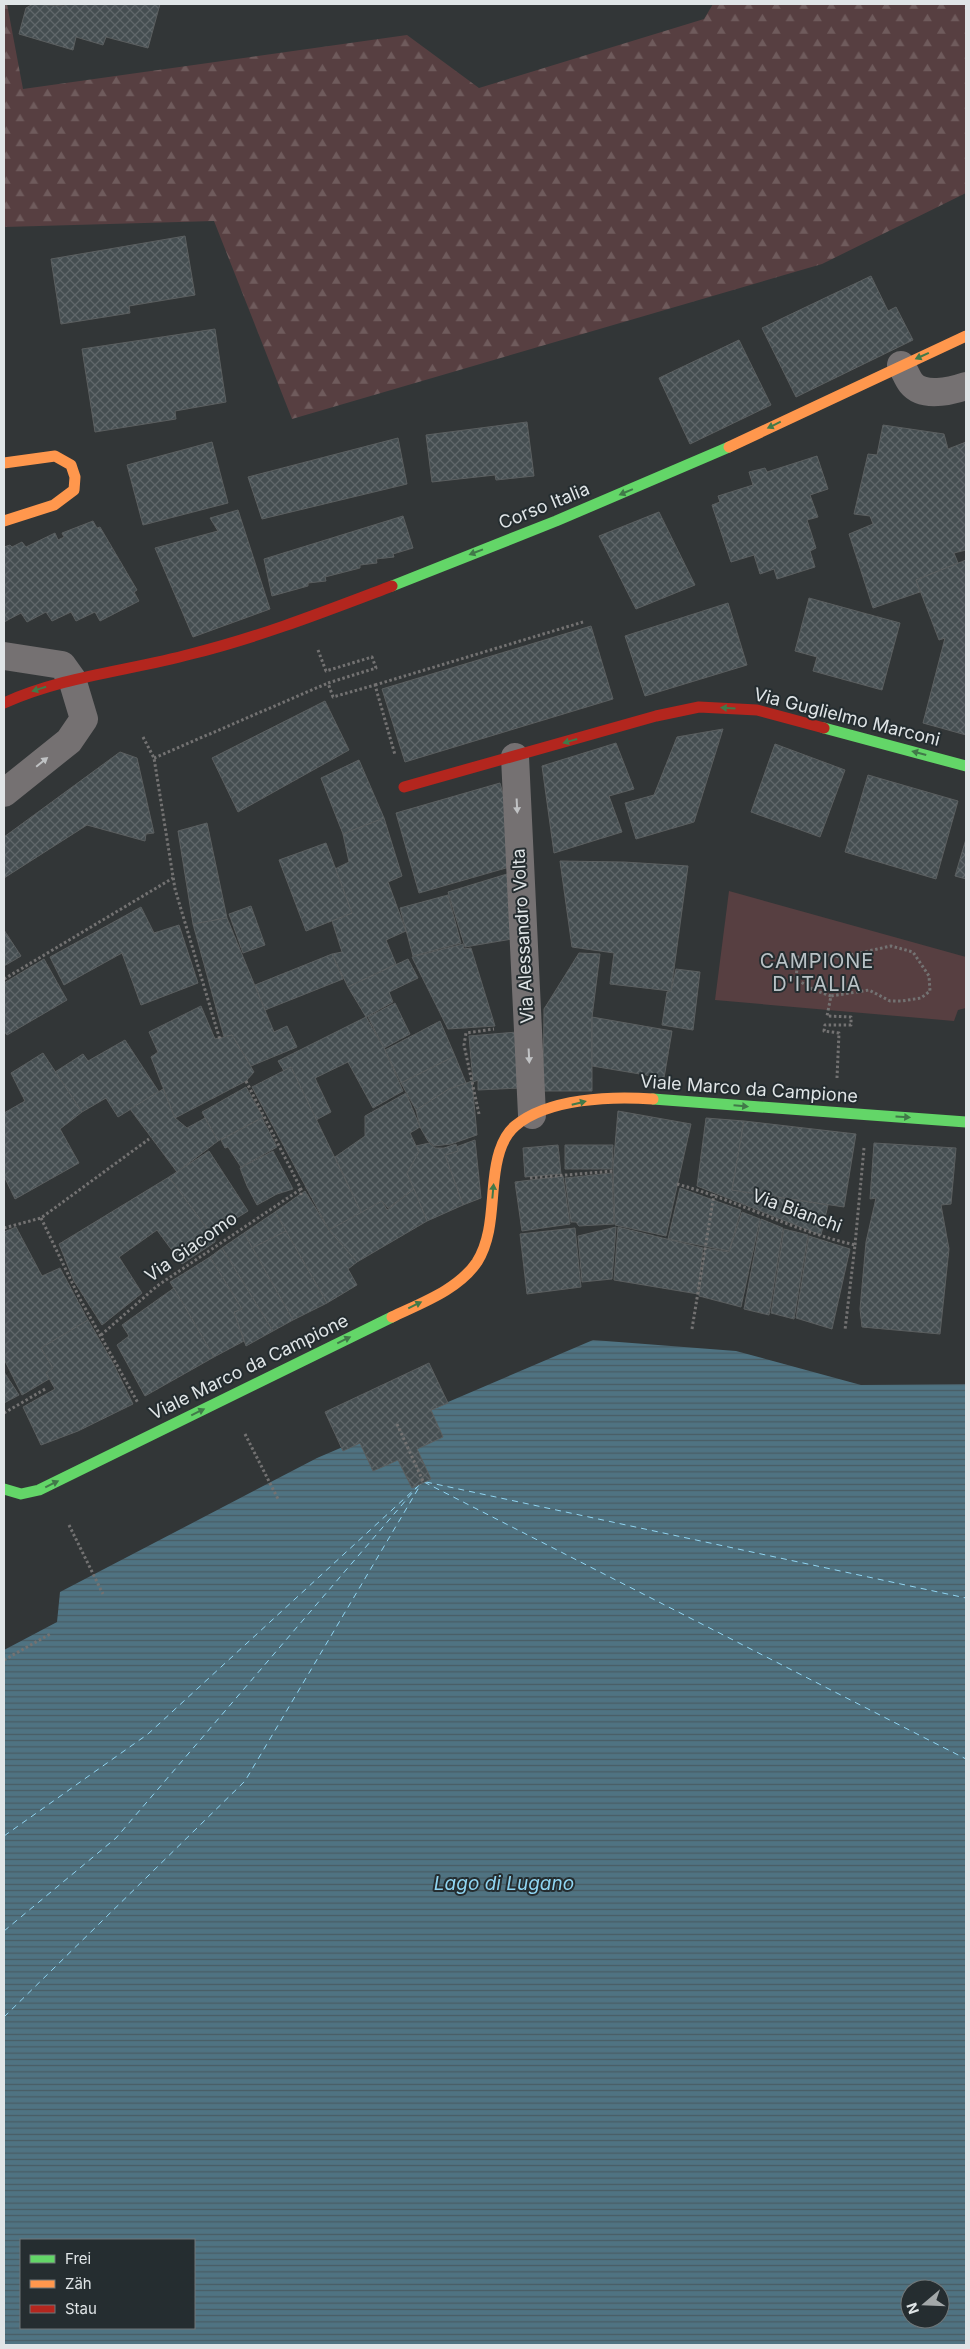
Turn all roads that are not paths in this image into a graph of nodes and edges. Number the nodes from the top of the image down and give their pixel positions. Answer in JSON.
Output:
{"nodes":[{"id":1,"x":966,"y":336,"type":"edge"},
{"id":2,"x":901,"y":365,"type":"junction"},
{"id":3,"x":966,"y":386,"type":"edge"},
{"id":4,"x":4,"y":463,"type":"edge"},
{"id":5,"x":4,"y":520,"type":"edge"},
{"id":6,"x":4,"y":656,"type":"edge"},
{"id":7,"x":72,"y":679,"type":"junction"},
{"id":8,"x":4,"y":703,"type":"edge"},
{"id":9,"x":515,"y":758,"type":"junction"},
{"id":10,"x":966,"y":766,"type":"edge"},
{"id":11,"x":404,"y":787,"type":"road end"},
{"id":12,"x":4,"y":793,"type":"edge"},
{"id":13,"x":532,"y":1115,"type":"junction"},
{"id":14,"x":966,"y":1122,"type":"edge"},
{"id":15,"x":4,"y":1492,"type":"edge"}],
"edges":[{"from":1,"to":2,"type":"street","name":"Corso Italia","one_way":true},
{"from":2,"to":3,"type":"street"},
{"from":2,"to":7,"type":"street","name":"Corso Italia","one_way":true},
{"from":4,"to":5,"type":"street"},
{"from":6,"to":7,"type":"street"},
{"from":7,"to":8,"type":"street","name":"Corso Italia","one_way":true},
{"from":12,"to":7,"type":"street","one_way":true},
{"from":10,"to":9,"type":"street","name":"Via Guglielmo Marconi","one_way":true},
{"from":9,"to":11,"type":"street","name":"Via Guglielmo Marconi"},
{"from":9,"to":13,"type":"street","name":"Via Alessandro Volta","one_way":true},
{"from":13,"to":14,"type":"street","name":"Viale Marco da Campione","one_way":true},
{"from":15,"to":13,"type":"street","name":"Viale Marco da Campione","one_way":true}]}
